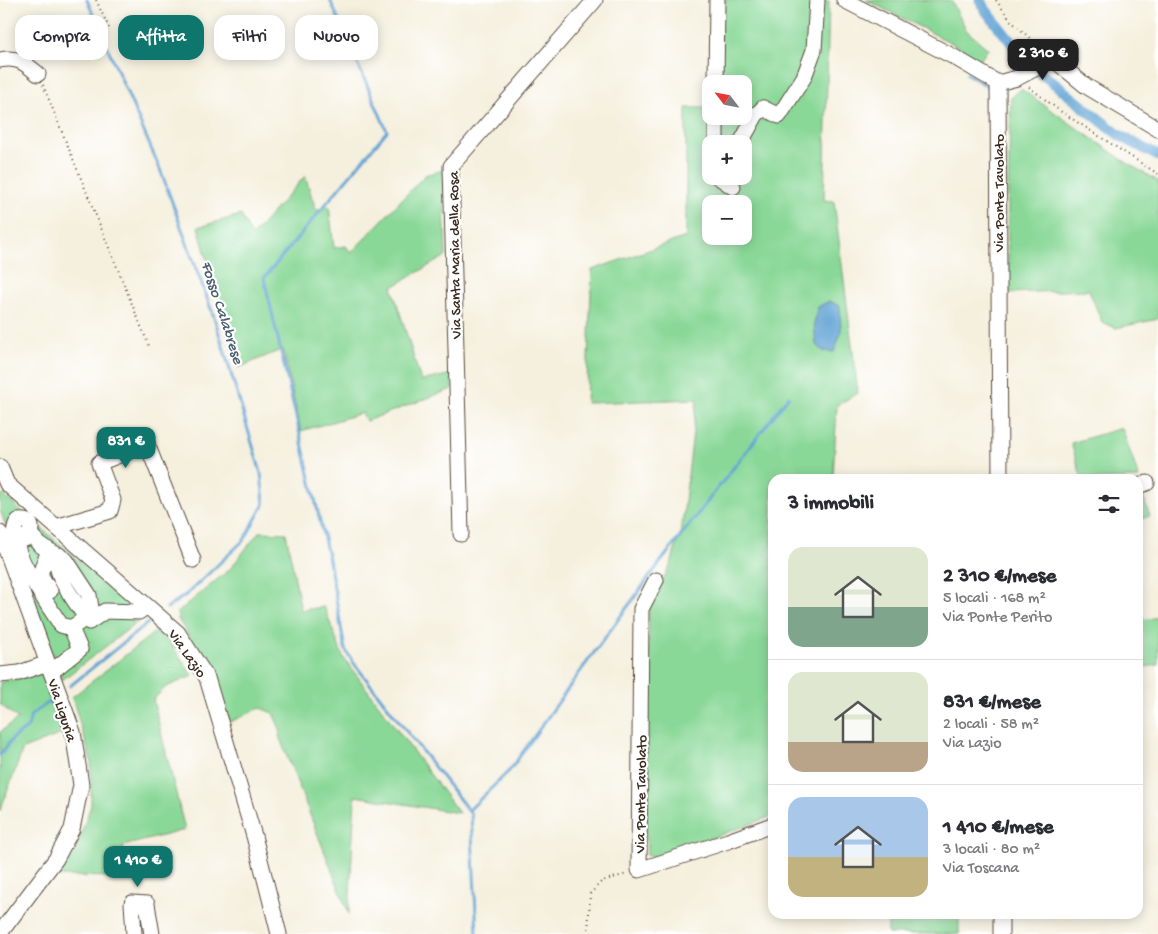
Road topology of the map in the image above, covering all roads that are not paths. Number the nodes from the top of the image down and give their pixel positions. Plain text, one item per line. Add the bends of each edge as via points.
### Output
1 (595, 0) edge
2 (716, 0) edge
3 (817, 0) edge
4 (844, 0) edge
5 (0, 60) edge
6 (38, 74) road end
7 (716, 75) edge
8 (998, 83) junction
9 (1158, 129) edge
10 (745, 135) edge
11 (731, 185) edge
12 (734, 187) dead end
13 (1, 471) edge
14 (1000, 474) edge
15 (56, 527) junction
16 (460, 534) dead end
17 (32, 543) edge
18 (193, 560) dead end
19 (38, 567) junction
20 (58, 572) junction
21 (656, 580) dead end
22 (80, 596) junction
23 (147, 606) junction
24 (60, 614) junction
25 (86, 618) junction
26 (50, 668) junction
27 (0, 676) edge
28 (768, 826) edge
29 (1001, 919) edge
30 (0, 933) edge
31 (134, 934) edge
32 (152, 934) edge
33 (279, 934) edge
34 (1001, 934) edge

1 - 16 street, Via Santa Maria della Rosa via 451,166
2 - 7 street
3 - 10 street via 814,50 804,77 779,116 763,108
4 - 8 street
5 - 6 street via 16,59
8 - 9 street via 1021,76 1050,60 1086,86
8 - 14 street, Via Ponte Tavolato
11 - 12 street
13 - 15 street, Via Lazio via 7,484
15 - 18 street via 110,511 113,500 99,463 147,444
15 - 23 street, Via Lazio
17 - 19 street via 40,559
17 - 20 street via 57,560
17 - 22 street via 66,560
17 - 24 street via 26,568
17 - 26 street, Via Liguria
19 - 20 street via 52,574
19 - 24 street
20 - 22 street
21 - 28 street, Via Ponte Tavolato via 641,609 639,870
22 - 24 street
22 - 25 street via 92,607 92,614
23 - 25 street via 139,612 105,611 89,622
23 - 33 street, Via Lazio via 178,633 207,678
24 - 25 street
24 - 26 street via 80,649
26 - 27 street
26 - 30 street, Via Liguria via 73,732 80,785 72,829 56,859
29 - 34 street
31 - 32 street via 132,903 147,904

